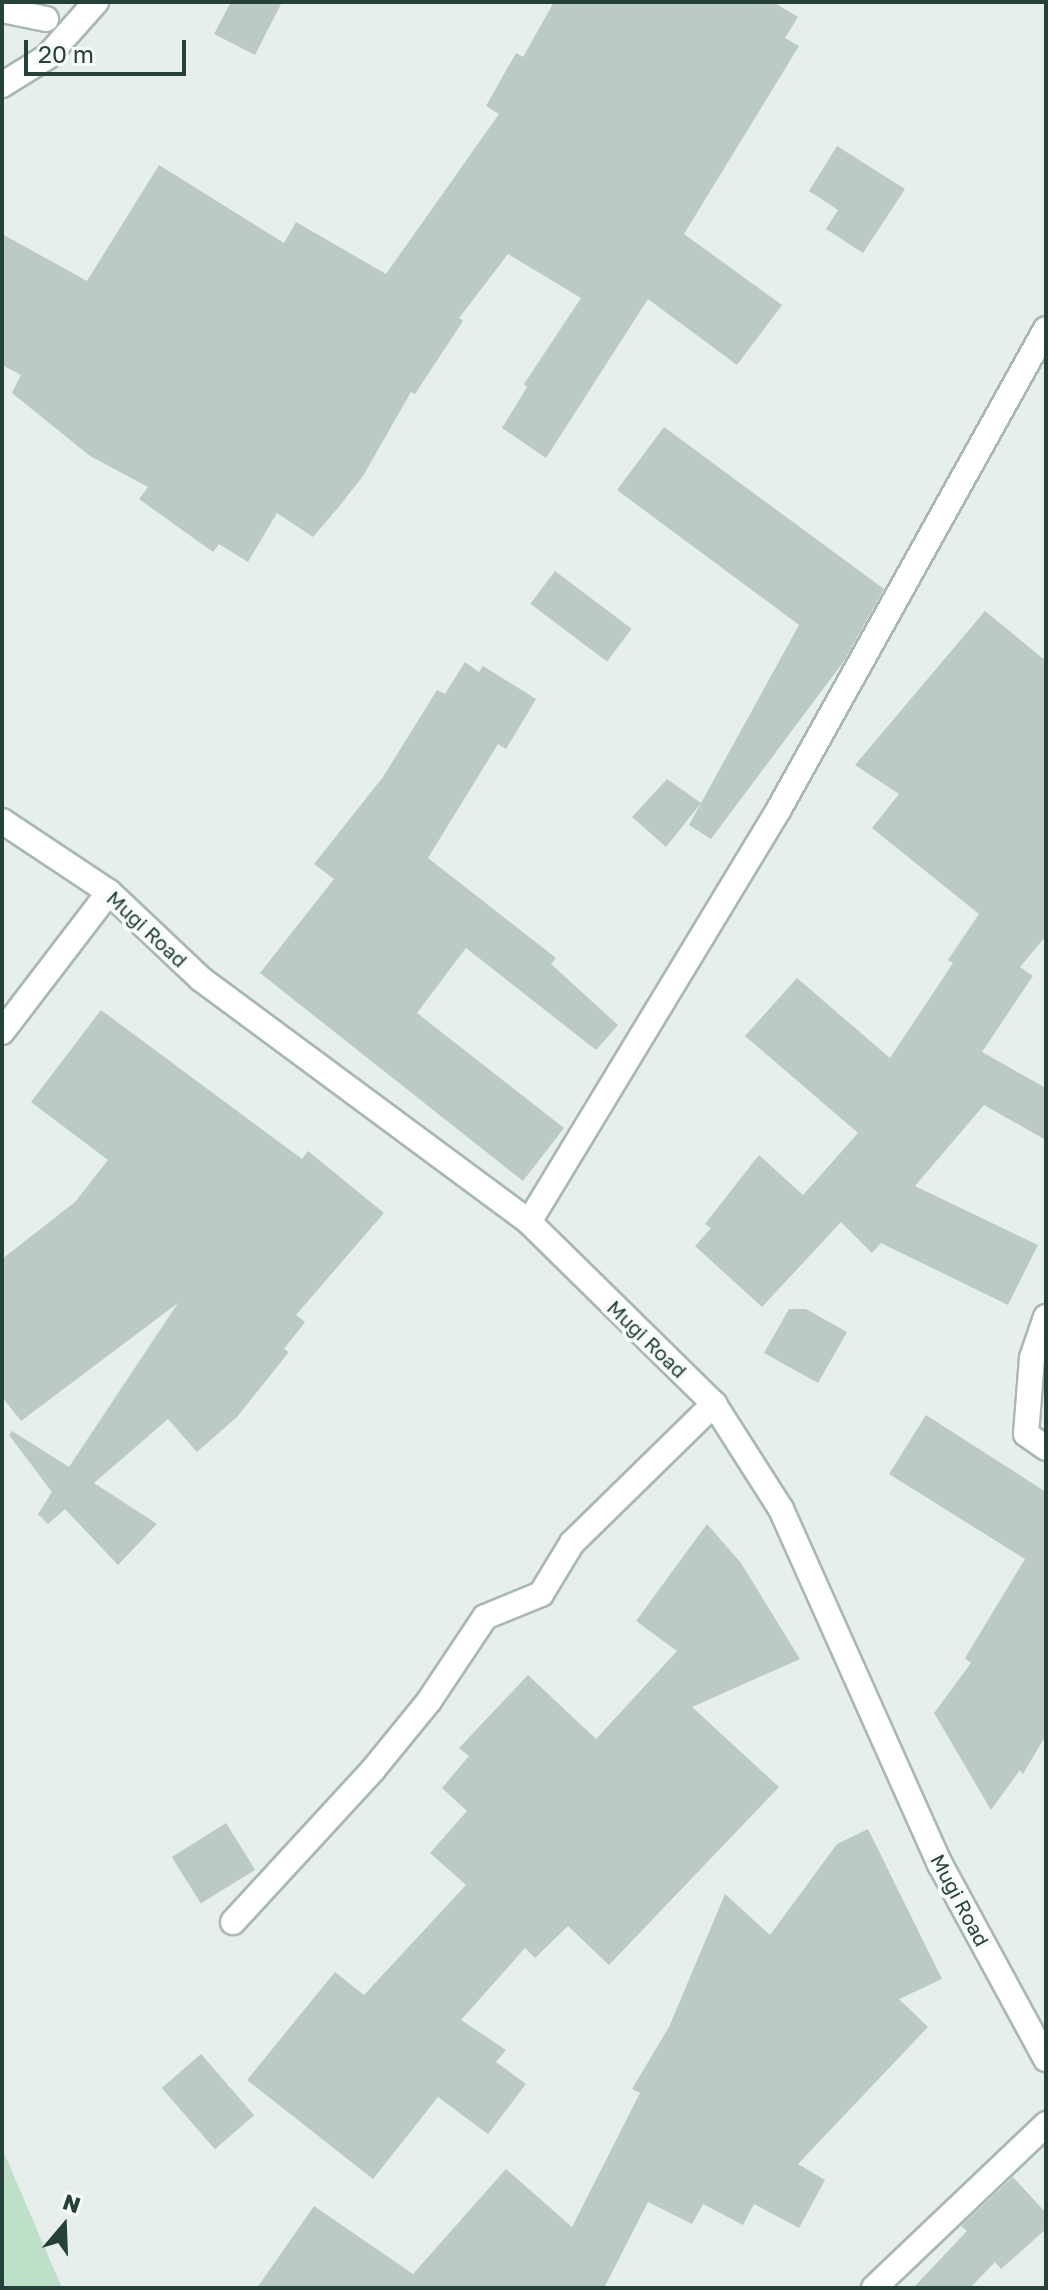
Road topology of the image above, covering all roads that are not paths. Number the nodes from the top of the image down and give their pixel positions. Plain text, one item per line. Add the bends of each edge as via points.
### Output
1 (96, 2) edge
2 (2, 10) edge
3 (46, 19) dead end
4 (2, 85) edge
5 (1046, 329) edge
6 (2, 821) edge
7 (109, 892) junction
8 (2, 1032) edge
9 (529, 1222) junction
10 (1046, 1317) edge
11 (714, 1404) junction
12 (1046, 1448) edge
13 (233, 1922) dead end
14 (1046, 2059) edge
15 (1046, 2124) edge
16 (874, 2288) edge

1 - 4 street via 47,57
2 - 3 street
5 - 9 street via 779,809
6 - 7 street, Mugi Road
7 - 8 street
7 - 9 street, Mugi Road via 201,979
9 - 11 street, Mugi Road
10 - 12 street via 1032,1358 1026,1434
11 - 13 street via 572,1543 541,1594 485,1617 372,1771
11 - 14 street, Mugi Road via 781,1509 940,1864
15 - 16 street

